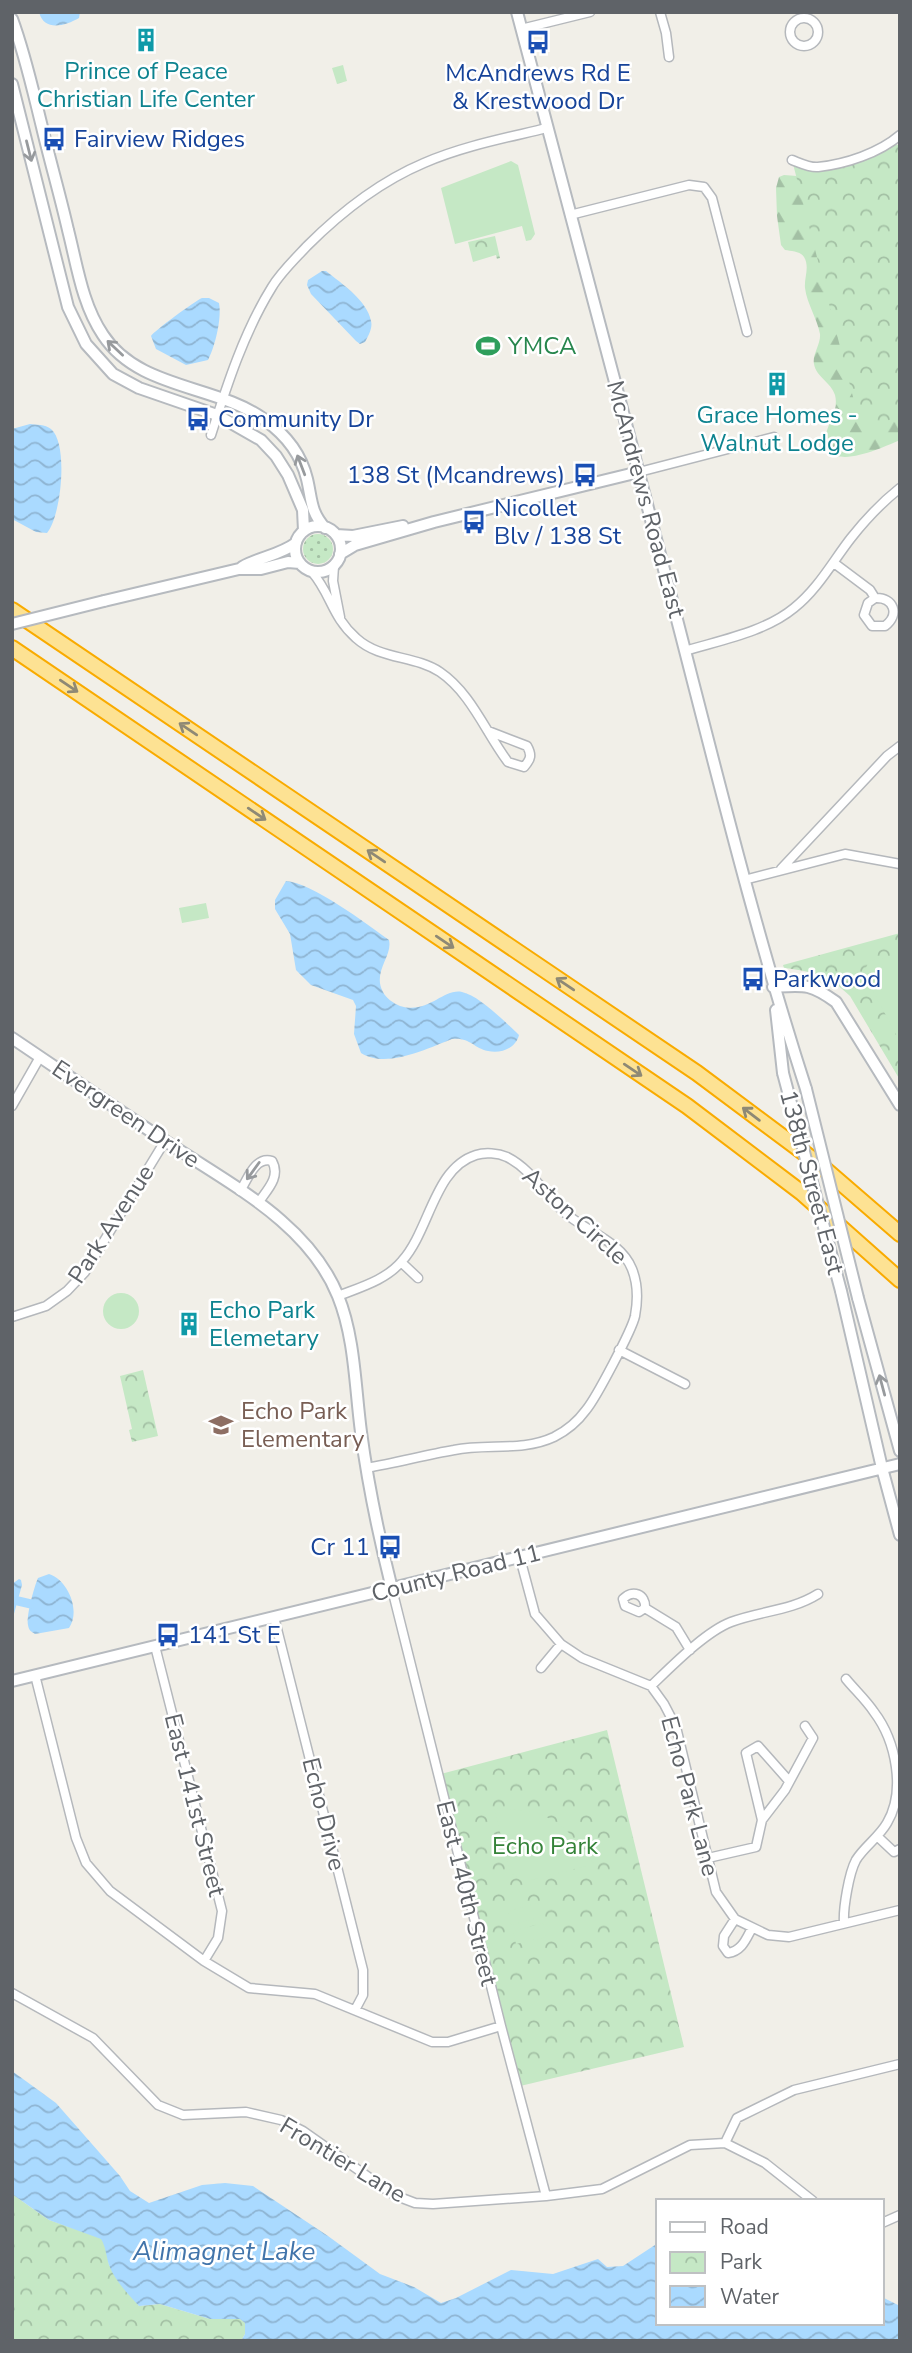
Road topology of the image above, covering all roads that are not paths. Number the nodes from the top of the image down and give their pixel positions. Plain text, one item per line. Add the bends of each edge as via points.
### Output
1 (517, 12) edge
2 (590, 12) edge
3 (660, 12) edge
4 (12, 19) edge
5 (522, 29) junction
6 (669, 57) dead end
7 (12, 84) edge
8 (547, 128) junction
9 (900, 135) edge
10 (792, 160) dead end
11 (570, 215) junction
12 (747, 332) dead end
13 (223, 399) junction
14 (217, 415) junction
15 (211, 435) dead end
16 (774, 437) dead end
17 (639, 472) junction
18 (900, 488) edge
19 (433, 522) junction
20 (325, 528) junction
21 (304, 531) junction
22 (336, 535) junction
23 (296, 543) junction
24 (340, 554) junction
25 (834, 563) junction
26 (300, 564) junction
27 (334, 566) junction
28 (239, 569) junction
29 (313, 572) junction
30 (875, 598) dead end
31 (12, 610) edge
32 (342, 623) junction
33 (12, 624) edge
34 (12, 648) edge
35 (685, 651) junction
36 (488, 731) junction
37 (900, 746) edge
38 (900, 864) edge
39 (781, 869) junction
40 (744, 880) junction
41 (773, 987) junction
42 (12, 1038) edge
43 (40, 1057) junction
44 (783, 1073) joint
45 (806, 1089) joint
46 (900, 1105) edge
47 (12, 1106) edge
48 (165, 1141) junction
49 (240, 1191) junction
50 (258, 1203) junction
51 (900, 1234) edge
52 (401, 1262) junction
53 (418, 1278) dead end
54 (900, 1280) edge
55 (338, 1296) junction
56 (12, 1317) edge
57 (619, 1350) junction
58 (685, 1384) dead end
59 (900, 1451) edge
60 (900, 1464) edge
61 (366, 1468) junction
62 (882, 1468) junction
63 (900, 1535) edge
64 (520, 1558) junction
65 (392, 1589) junction
66 (818, 1594) dead end
67 (645, 1608) dead end
68 (274, 1617) junction
69 (561, 1644) junction
70 (155, 1646) junction
71 (690, 1650) junction
72 (541, 1668) dead end
73 (35, 1675) junction
74 (846, 1679) dead end
75 (12, 1681) edge
76 (651, 1686) junction
77 (805, 1726) dead end
78 (789, 1781) junction
79 (896, 1814) edge
80 (762, 1820) junction
81 (877, 1836) junction
82 (900, 1849) edge
83 (708, 1858) junction
84 (900, 1910) edge
85 (735, 1919) junction
86 (844, 1923) junction
87 (752, 1928) junction
88 (204, 1961) junction
89 (12, 1993) edge
90 (355, 2010) junction
91 (500, 2026) junction
92 (900, 2064) edge
93 (725, 2143) junction
94 (546, 2196) junction
95 (810, 2199) edge
96 (900, 2215) edge
97 (884, 2223) edge

1 - 5 street, McAndrews Road East
2 - 5 street
3 - 6 street
13 -> 4 street via 134,365 110,345 94,321
5 - 8 street, McAndrews Road East
7 -> 14 street via 68,307 86,344 113,374
8 - 11 street, McAndrews Road East
8 - 13 street via 424,163 378,187 336,217 273,284
9 - 10 street via 865,156 816,167
11 - 12 street via 690,185 704,187 712,198
11 - 17 street, McAndrews Road East
13 - 14 street
20 -> 13 street via 312,508 299,456 284,436 264,419
14 - 15 street
14 - 21 street via 261,440 276,456 299,496
16 - 17 street
17 - 19 street
17 - 35 street, McAndrews Road East
18 - 25 street via 881,503
19 - 22 street
19 - 24 street via 355,545
20 - 21 street
20 - 22 street
21 - 23 street
22 - 24 street
23 - 26 street
23 - 28 street
24 - 27 street
25 - 30 street
25 - 35 street via 809,594 777,620
26 - 28 street
26 - 29 street
27 - 29 street
27 - 32 street
28 - 33 street, bridge
29 - 32 street
51 -> 31 highway via 819,1164 697,1073
32 - 36 street via 379,653 419,661 441,673 461,692
34 -> 54 highway via 687,1106 802,1193
35 - 40 street, McAndrews Road East
36 - 36 street via 508,762 524,766 530,761 527,746
37 - 39 street
38 - 39 street via 845,854
39 - 40 street
40 - 41 street, McAndrews Road East
41 - 44 street, McAndrews Road East
41 - 45 street, McAndrews Road East
41 - 46 street via 806,985 836,1002
42 - 43 street, Evergreen Drive
43 - 47 street
43 - 48 street, Evergreen Drive
44 - 62 street, 138th Street East, bridge
59 -> 45 street, 138th Street East, bridge
48 - 49 street, Evergreen Drive
48 - 56 street, Park Avenue via 85,1272 46,1306
49 - 50 street, Evergreen Drive
50 -> 49 street via 275,1177 272,1161 258,1163
50 - 55 street, Evergreen Drive via 304,1241
52 - 53 street
52 - 55 street, Aston Circle via 378,1280
52 - 57 street, Aston Circle via 417,1242 453,1168 478,1154 506,1157 522,1167 565,1213 616,1248 631,1265 638,1283 635,1318
55 - 61 street, Evergreen Drive via 348,1331
57 - 58 street
57 - 61 street, Aston Circle via 587,1409 552,1437 522,1446 456,1449
60 - 62 street, County Road 11
61 - 65 street, Evergreen Drive
62 - 63 street, 138th Street East
62 - 64 street, County Road 11
64 - 65 street, County Road 11
64 - 69 street, Echo Park Lane via 535,1614
65 - 68 street, County Road 11
65 - 91 street, East 140th Street
66 - 71 street via 803,1603 729,1623
67 - 71 street via 676,1628
68 - 70 street, County Road 11
68 - 90 street, Echo Drive via 363,1970 363,1995
69 - 72 street
69 - 76 street, Echo Park Lane via 582,1658
70 - 73 street, County Road 11
70 - 88 street, East 141st Street via 222,1911 218,1938
71 - 76 street
73 - 75 street, County Road 11
73 - 88 street via 86,1863 110,1891
74 - 79 street via 885,1731 896,1768
76 - 83 street, Echo Park Lane via 676,1727
77 - 78 street via 813,1738
78 - 80 street
78 - 80 street via 758,1746 746,1753
79 - 81 street
80 - 83 street via 756,1847
81 - 82 street via 894,1852
81 - 86 street via 856,1861 843,1908
83 - 85 street, Echo Park Lane via 716,1892
84 - 86 street, Echo Park Lane
85 - 87 street, Echo Park Lane
85 - 87 street via 724,1936 728,1953 742,1945
86 - 87 street, Echo Park Lane via 789,1937
88 - 90 street via 249,1988 315,1994
89 - 94 street, Frontier Lane via 93,2038 158,2105 183,2115 246,2112 281,2120 415,2203
90 - 91 street via 432,2042 448,2042
91 - 94 street, East 140th Street
92 - 93 street via 794,2090 737,2118
93 - 94 street, Frontier Lane via 690,2145 601,2189
93 - 95 street, Frontier Lane via 765,2163
96 - 97 street

